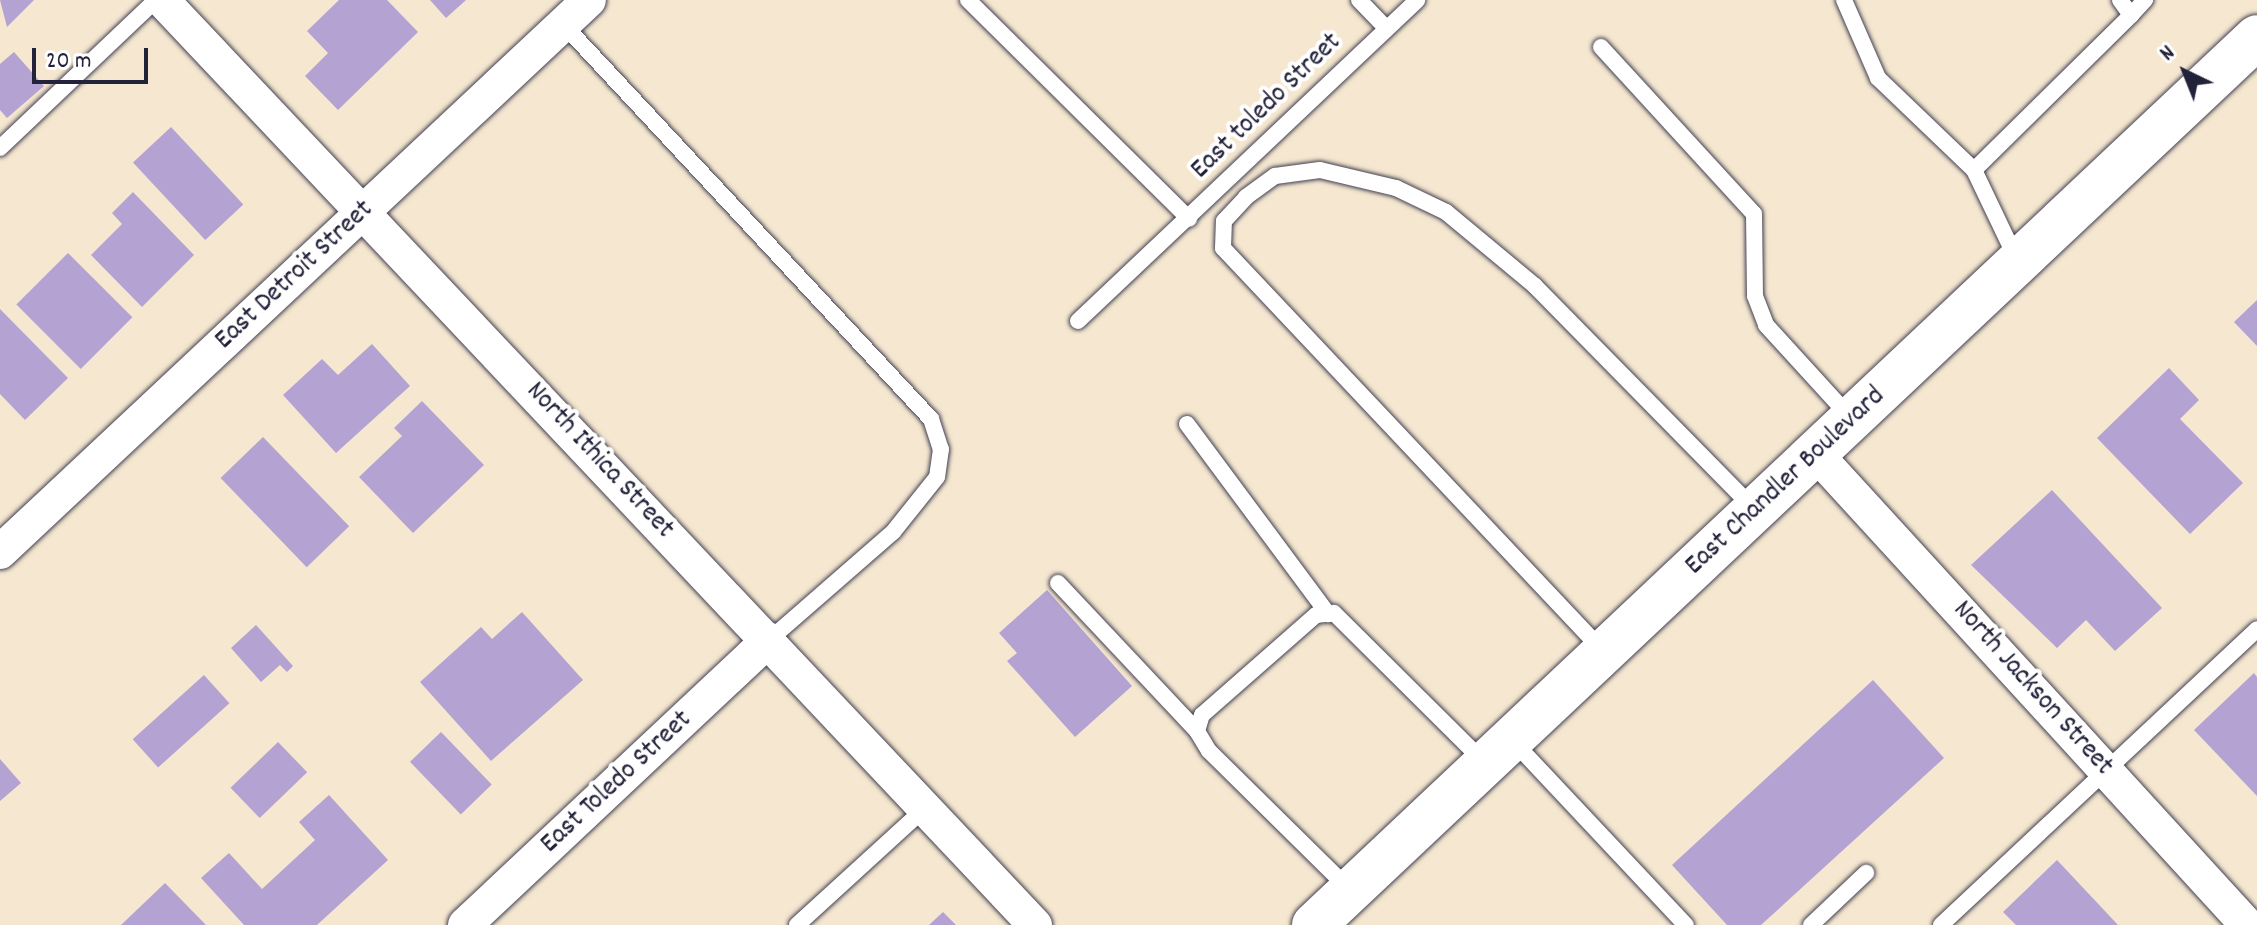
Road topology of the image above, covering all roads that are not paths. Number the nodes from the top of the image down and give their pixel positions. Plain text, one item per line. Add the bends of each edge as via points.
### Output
1 (159, 0) edge
2 (589, 0) edge
3 (968, 0) edge
4 (1359, 0) edge
5 (1417, 0) edge
6 (1844, 0) edge
7 (2120, 0) edge
8 (2145, 0) edge
9 (2131, 15) junction
10 (563, 24) junction
11 (1386, 28) junction
12 (2257, 37) edge
13 (1601, 47) dead end
14 (0, 148) edge
15 (1974, 170) junction
16 (363, 212) junction
17 (1189, 219) junction
18 (2019, 263) junction
19 (1078, 321) dead end
20 (1852, 419) junction
21 (1187, 424) dead end
22 (1816, 454) junction
23 (1755, 510) junction
24 (0, 552) edge
25 (1058, 583) dead end
26 (1328, 614) junction
27 (2257, 629) edge
28 (769, 640) junction
29 (1604, 652) junction
30 (1197, 731) junction
31 (1498, 752) junction
32 (2106, 771) junction
33 (925, 808) junction
34 (1866, 873) dead end
35 (1351, 890) junction
36 (465, 925) edge
37 (797, 925) edge
38 (1035, 925) edge
39 (1314, 925) edge
40 (1686, 925) edge
41 (1811, 925) edge
42 (1941, 925) edge
43 (2247, 925) edge

1 - 14 lane
1 - 16 street, North Ithica Street
2 - 10 street, East Detroit Street
3 - 17 lane
4 - 11 lane
5 - 11 lane, East toledo Street
6 - 15 lane via 1878,78
7 - 9 lane
8 - 9 lane
9 - 15 lane
10 - 16 street, East Detroit Street
10 - 28 lane via 862,339 936,434 937,477 893,532
11 - 17 lane, East toledo Street
12 - 18 main road, East Chandler Boulevard
13 - 20 lane via 1754,214 1755,296 1766,325
15 - 18 lane
16 - 24 street, East Detroit Street
16 - 28 street, North Ithica Street
17 - 19 lane, East toledo Street
18 - 20 main road, East Chandler Boulevard
20 - 22 main road, East Chandler Boulevard
21 - 26 lane
22 - 23 main road, East Chandler Boulevard
22 - 32 street, North Jackson Street
23 - 29 main road, East Chandler Boulevard
23 - 29 lane via 1535,286 1446,212 1396,188 1320,170 1275,176 1246,197 1224,221 1223,248
25 - 30 lane
26 - 30 lane via 1316,615 1213,705
26 - 31 lane via 1347,624
27 - 32 lane
28 - 33 street, North Ithica Street
28 - 36 street, East Toledo Street
29 - 31 main road, East Chandler Boulevard
30 - 35 lane
31 - 35 main road, East Chandler Boulevard
31 - 40 lane
32 - 42 lane
32 - 43 street, North Jackson Street
33 - 37 lane
33 - 38 street, North Ithica Street
34 - 41 lane
35 - 39 main road, East Chandler Boulevard

